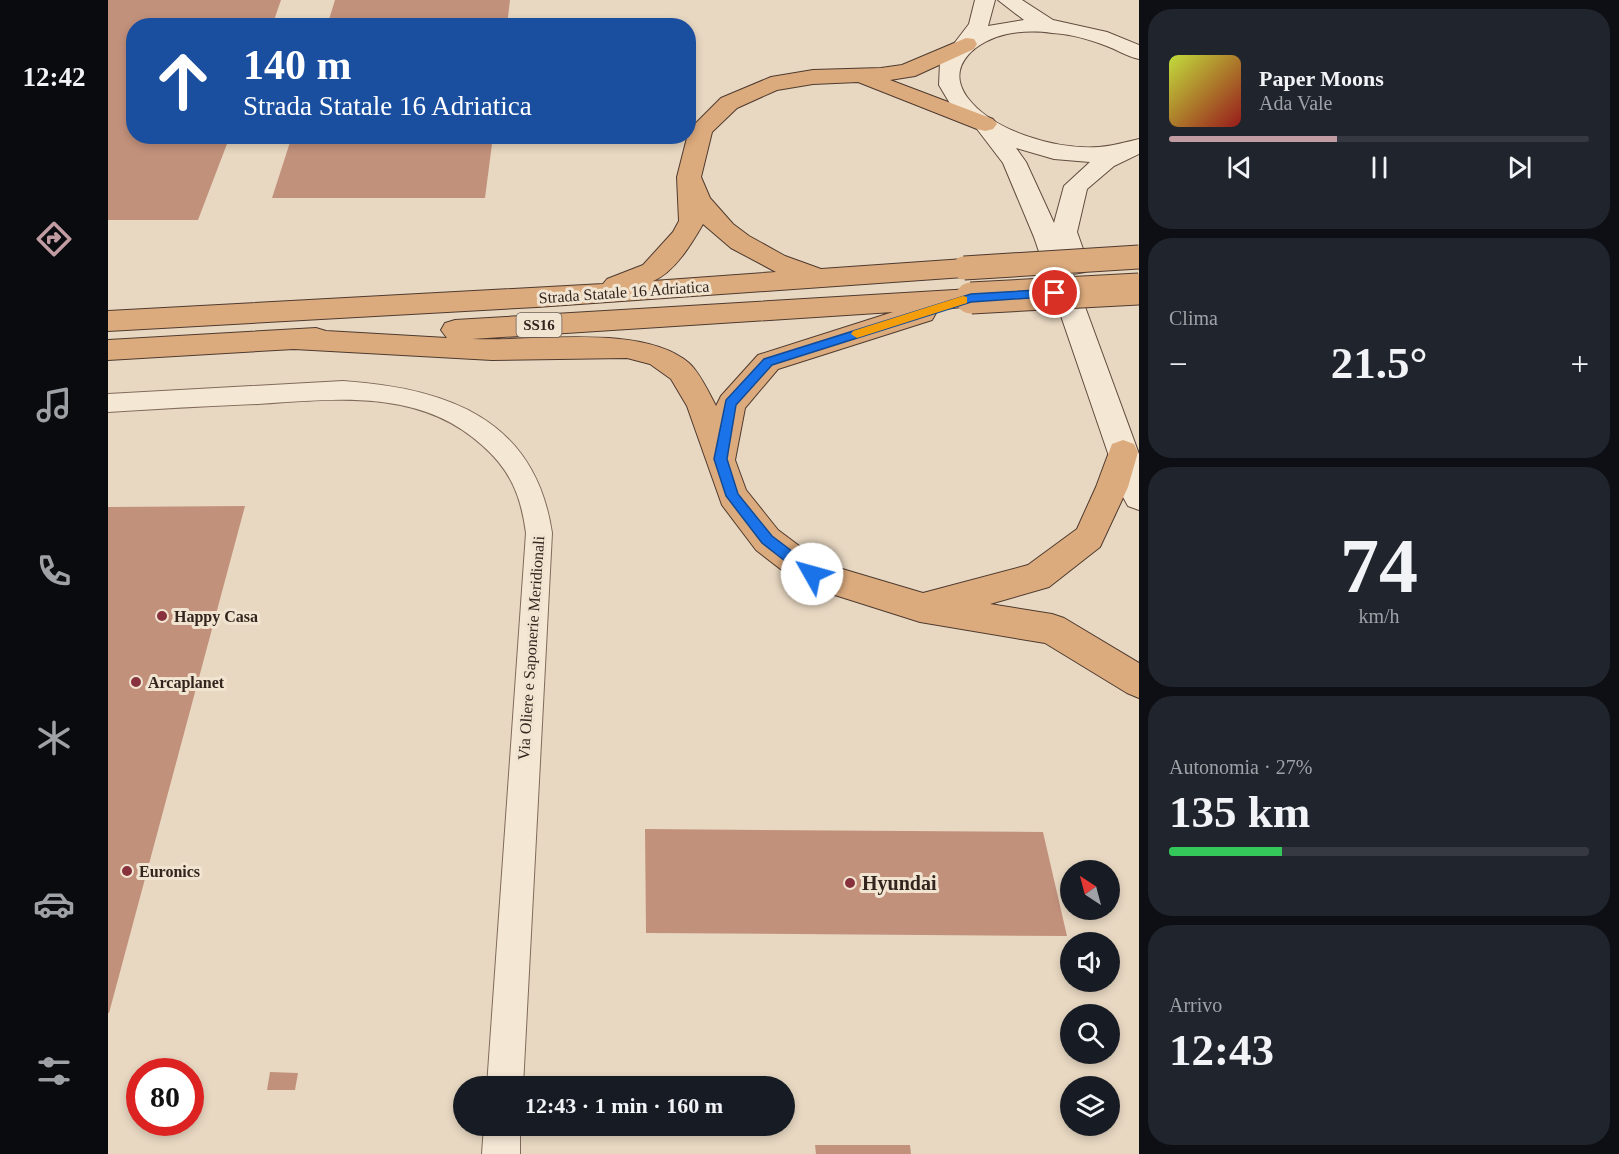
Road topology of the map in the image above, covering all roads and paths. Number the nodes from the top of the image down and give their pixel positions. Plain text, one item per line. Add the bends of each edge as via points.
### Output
1 (985, 0) edge
2 (1008, 0) edge
3 (1048, 26) junction
4 (966, 44) junction
5 (1139, 53) edge
6 (856, 77) junction
7 (984, 124) junction
8 (1136, 148) edge
9 (689, 177) junction
10 (1055, 234) junction
11 (1139, 257) edge
12 (827, 278) junction
13 (1139, 289) edge
14 (537, 298) junction
15 (971, 298) junction
16 (108, 321) edge
17 (296, 340) junction
18 (108, 350) edge
19 (108, 403) edge
20 (1131, 443) edge
21 (720, 459) junction
22 (1139, 497) edge
23 (921, 607) junction
24 (1139, 682) edge
25 (506, 1076) edge
26 (502, 1136) edge
27 (501, 1154) edge

1 - 4 main road via 979,24
2 - 3 main road
3 - 4 main road via 1007,28
3 - 5 main road via 1099,35
4 - 6 highway via 907,71
4 - 7 main road via 952,61 950,80 961,104
6 - 7 highway
6 - 9 highway via 813,77 771,84 729,103 701,130
7 - 8 main road via 1019,141 1062,152 1099,154
7 - 10 main road via 1014,162
8 - 10 main road via 1106,161 1076,186
9 - 12 highway via 695,196 712,219 747,246 787,269
9 - 14 highway via 692,221 652,271 624,283
10 - 20 main road
11 - 12 highway, Strada Statale 16 Adriatica / SS16, bridge
12 - 14 highway, Strada Statale 16 Adriatica / SS16
13 - 15 highway, Strada Statale 16 Adriatica / SS16, bridge
14 - 16 highway, Strada Statale 16 Adriatica / SS16
15 - 17 highway, Strada Statale 16 Adriatica / SS16
15 - 21 highway via 768,362 731,404
17 - 18 highway, Strada Statale 16 Adriatica / SS16
17 - 21 highway via 492,350 627,348 659,356 681,372 701,405
19 - 25 street, Via Oliere e Saponerie Meridionali via 343,390 385,393 452,411 477,426 519,470 535,504 539,533
20 - 22 main road
20 - 23 highway via 1089,538 1037,577
21 - 23 highway via 733,496 767,540 812,574
23 - 24 highway via 1052,629
26 - 27 street

